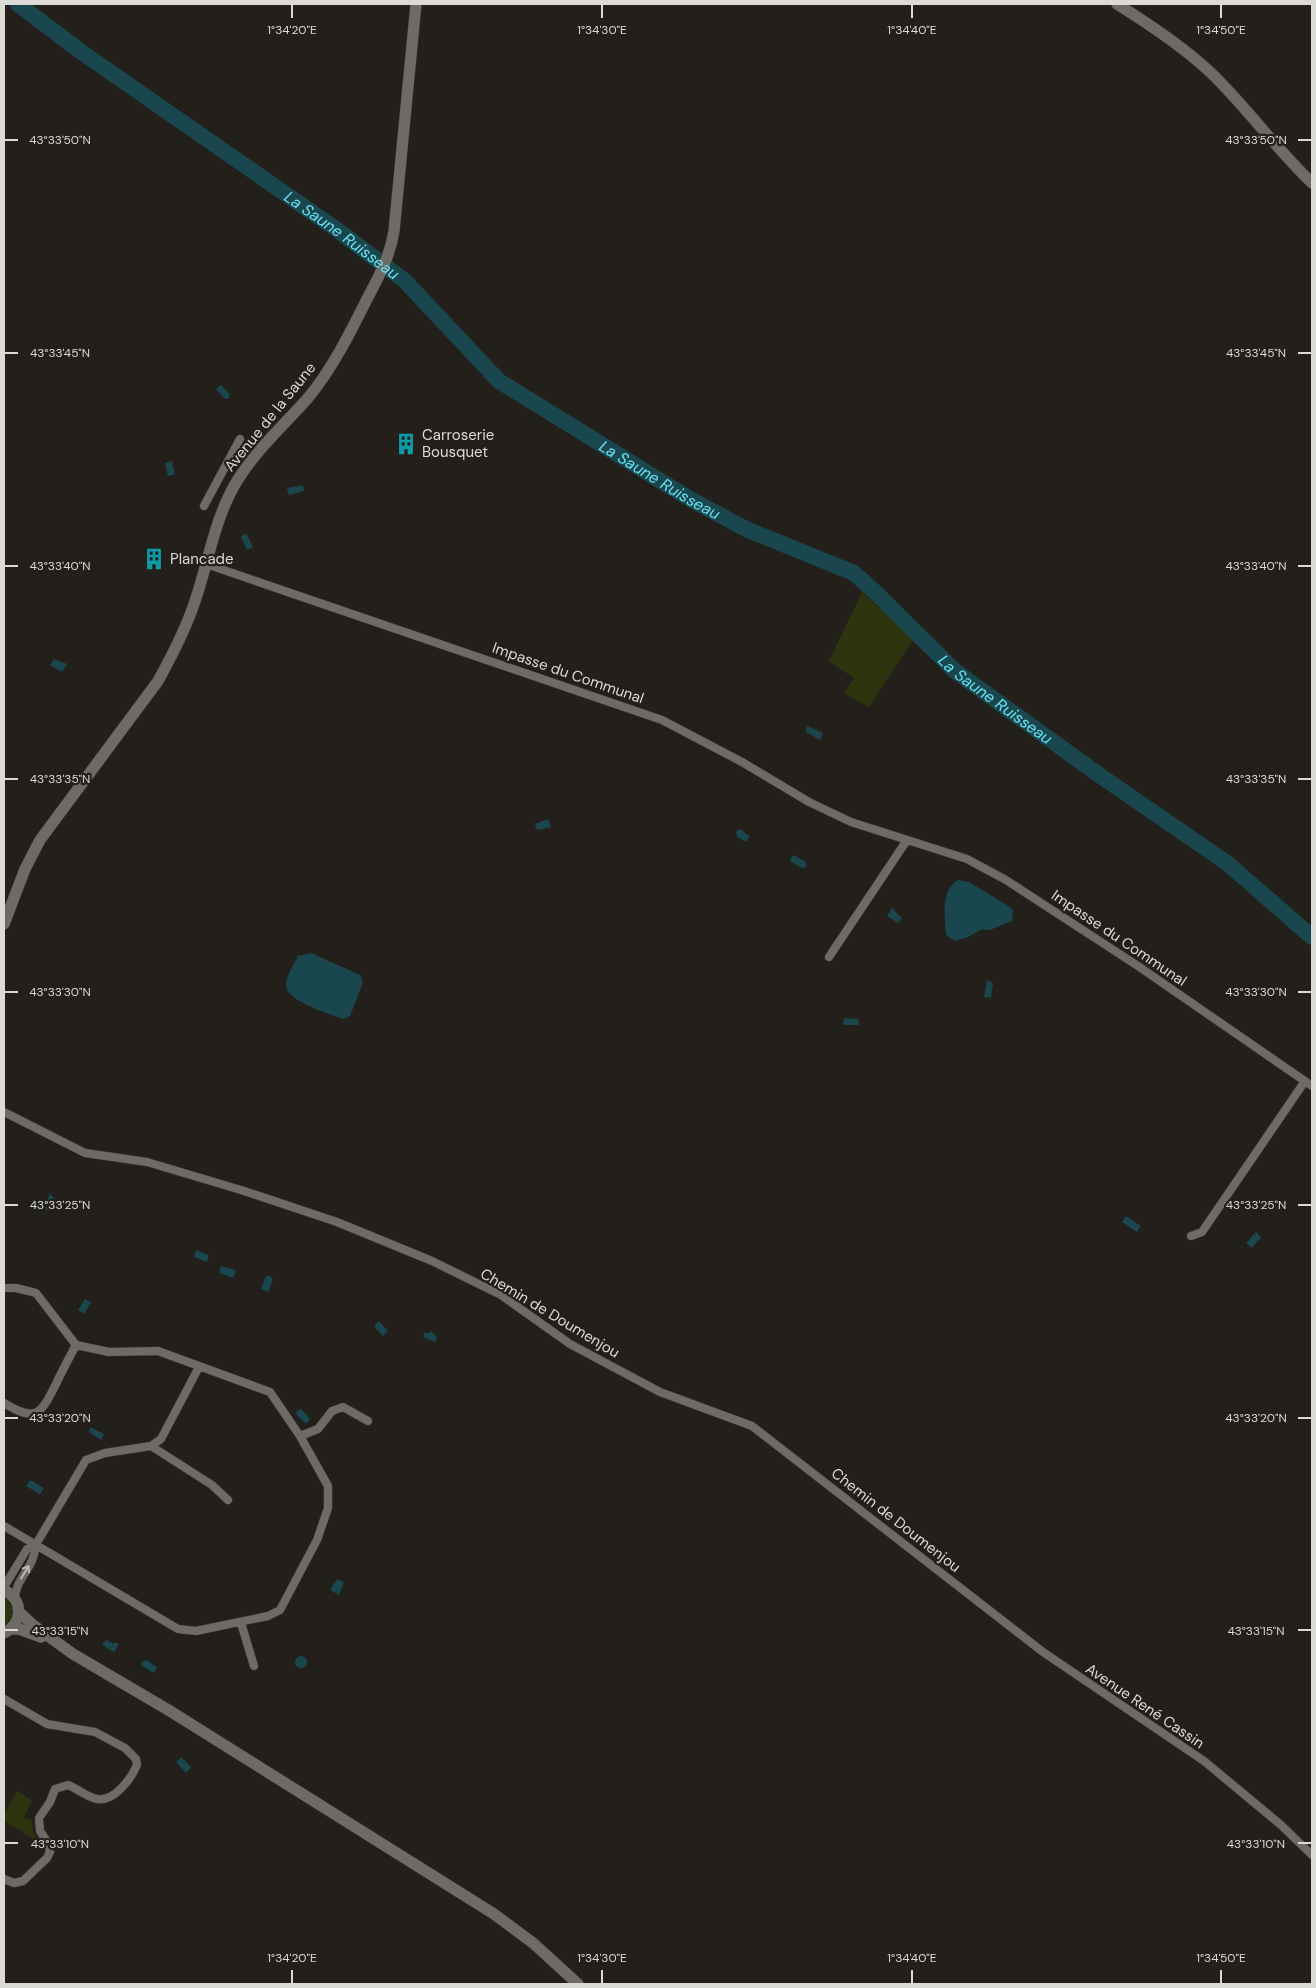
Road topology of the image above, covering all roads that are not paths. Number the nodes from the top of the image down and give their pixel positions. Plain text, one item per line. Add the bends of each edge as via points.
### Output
1 (416, 4) edge
2 (1117, 4) edge
3 (1312, 183) edge
4 (240, 439) dead end
5 (220, 474) junction
6 (236, 482) junction
7 (204, 506) dead end
8 (206, 564) junction
9 (907, 840) junction
10 (4, 924) edge
11 (829, 957) dead end
12 (1305, 1080) junction
13 (1312, 1086) edge
14 (4, 1112) edge
15 (1191, 1236) dead end
16 (4, 1288) edge
17 (76, 1345) junction
18 (199, 1367) junction
19 (4, 1403) edge
20 (368, 1421) dead end
21 (300, 1436) junction
22 (150, 1446) junction
23 (228, 1500) dead end
24 (4, 1526) edge
25 (35, 1546) junction
26 (958, 1586) joint
27 (4, 1588) edge
28 (15, 1598) junction
29 (19, 1612) junction
30 (241, 1623) junction
31 (7, 1631) edge
32 (59, 1644) junction
33 (254, 1666) dead end
34 (4, 1699) edge
35 (1312, 1855) edge
36 (4, 1879) edge
37 (578, 1984) edge

1 - 6 street, Avenue de la Saune via 390,251 341,350 319,383
2 - 3 street via 1171,40 1209,72
4 - 5 street
5 - 6 street
5 - 7 street
6 - 8 street, Avenue de la Saune
8 - 9 street, Impasse du Communal via 662,720 809,802 874,831
8 - 10 street, Avenue de la Saune via 186,624 158,681 40,840 24,869
9 - 11 street
9 - 12 street, Impasse du Communal via 954,853 1006,880
12 - 13 street, Impasse du Communal
12 - 15 street via 1202,1232
14 - 26 street, Chemin de Doumenjou via 85,1153 147,1162 337,1222 432,1261 501,1295 570,1344 660,1392 752,1426
16 - 17 street via 36,1293
17 - 18 street via 109,1352 158,1351
17 - 19 street via 50,1401 42,1410 32,1414 19,1412
18 - 21 street via 270,1392
18 - 22 street via 161,1439
20 - 21 street via 344,1407 332,1411 318,1429
21 - 30 street via 328,1486 328,1508 317,1540 280,1610
22 - 23 street via 212,1485
22 - 25 street via 105,1453 86,1460
24 - 25 street
25 - 27 street via 27,1549
28 -> 25 street via 15,1589 36,1555
25 - 30 street via 178,1629 196,1631
26 - 35 street, Avenue René Cassin via 1043,1652 1204,1761
27 - 28 street
28 - 29 street
29 - 31 street via 17,1621
29 - 32 street via 32,1626
30 - 33 street
31 - 32 street via 19,1629
32 - 37 street via 494,1914 533,1943
34 - 36 street via 47,1724 95,1732 125,1748 136,1759 137,1765 117,1792 106,1798 95,1799 68,1785 55,1789 39,1818 40,1830 50,1852 47,1858 23,1881 14,1883

